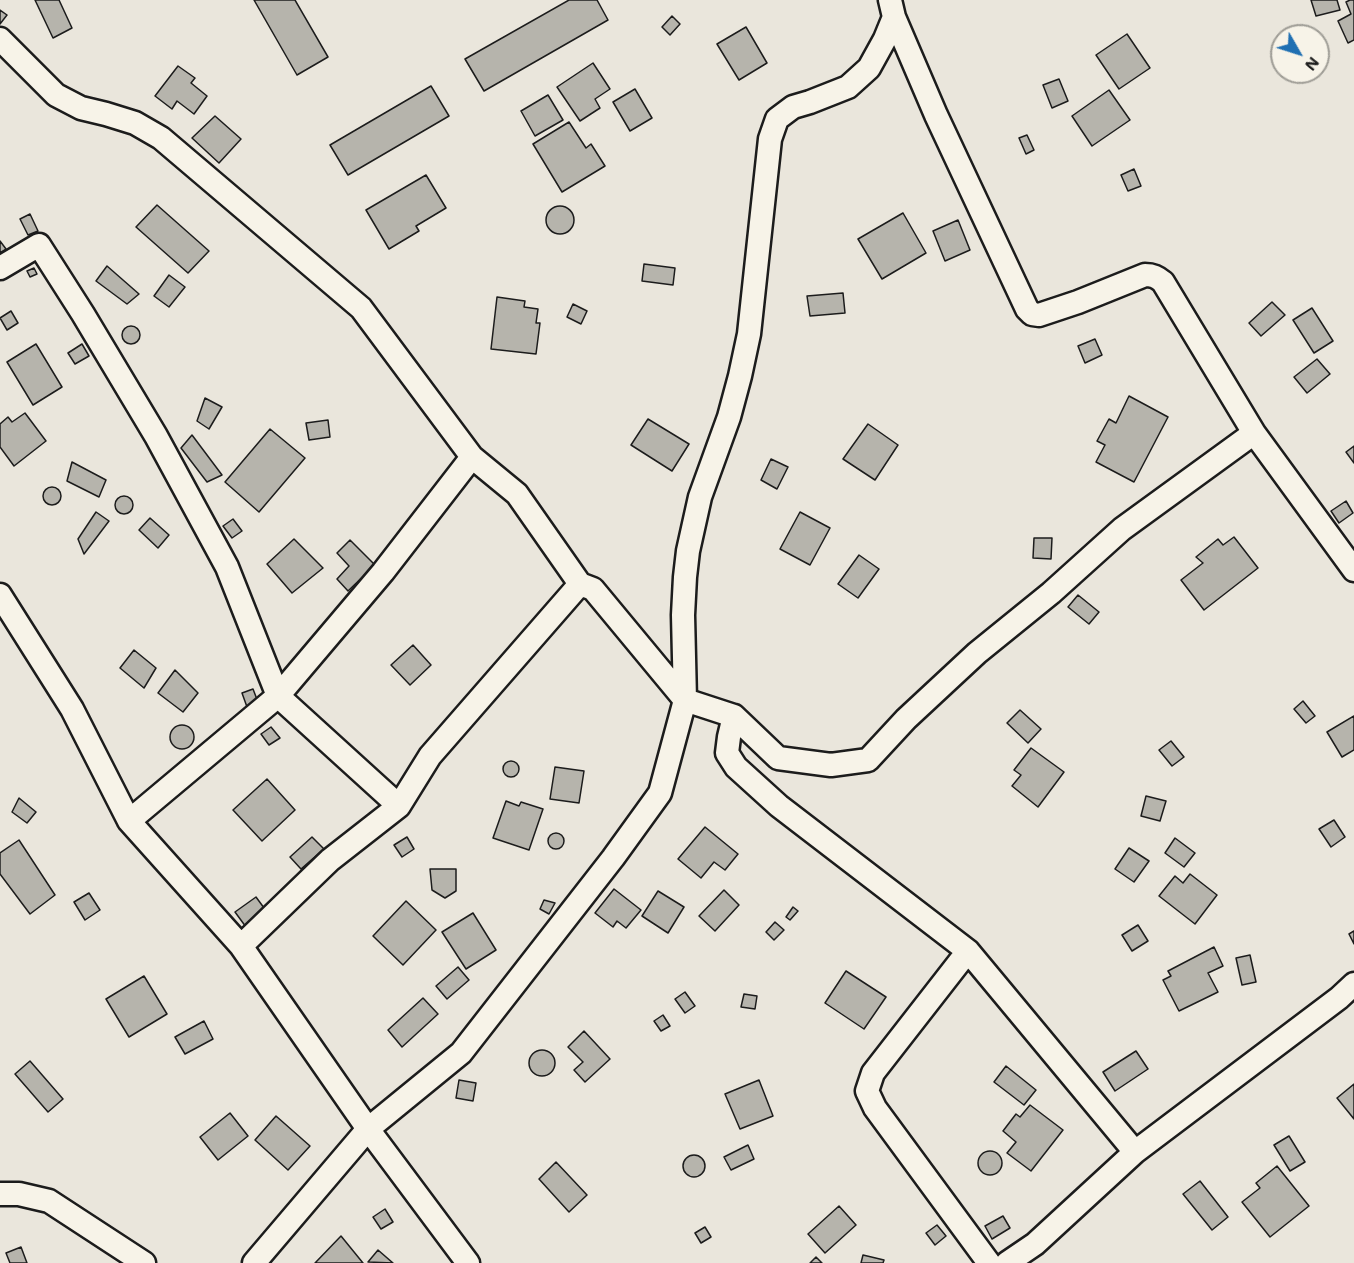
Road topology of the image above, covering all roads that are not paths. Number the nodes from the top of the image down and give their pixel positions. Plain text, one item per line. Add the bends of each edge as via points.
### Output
1 (892, 9) edge
2 (0, 39) edge
3 (0, 268) edge
4 (1254, 433) junction
5 (472, 457) junction
6 (1354, 570) edge
7 (580, 584) junction
8 (0, 595) edge
9 (278, 696) junction
10 (685, 700) junction
11 (734, 716) junction
12 (399, 806) junction
13 (129, 821) junction
14 (242, 946) junction
15 (968, 951) junction
16 (1354, 984) edge
17 (368, 1129) junction
18 (1135, 1152) junction
19 (0, 1194) edge
20 (144, 1263) edge
21 (254, 1263) edge
22 (468, 1263) edge
23 (989, 1263) edge
24 (1007, 1263) edge

1 - 4 street via 936,115 1027,309 1039,315 1145,275 1158,278
1 - 10 street via 885,39 869,68 848,87 793,107 777,119 770,139 749,334 729,417 700,497 688,551 683,615
2 - 5 street via 56,95 81,108 135,123 161,138 361,308
3 - 9 street via 39,245 156,436 227,567
4 - 6 street
4 - 11 street via 1122,529 977,652 868,760 831,765 778,758
5 - 7 street via 517,495
5 - 9 street via 383,572
7 - 10 street via 593,589
7 - 12 street via 430,756
8 - 13 street via 72,709
9 - 12 street
9 - 13 street
10 - 11 street
10 - 17 street via 660,793 613,858 461,1053
11 - 15 street via 727,753 736,767 779,806
12 - 14 street via 330,860
13 - 14 street
14 - 17 street
15 - 18 street
15 - 23 street via 873,1073 867,1091 875,1108
16 - 18 street
17 - 21 street
17 - 22 street
18 - 24 street via 1035,1244
19 - 20 street via 49,1201

